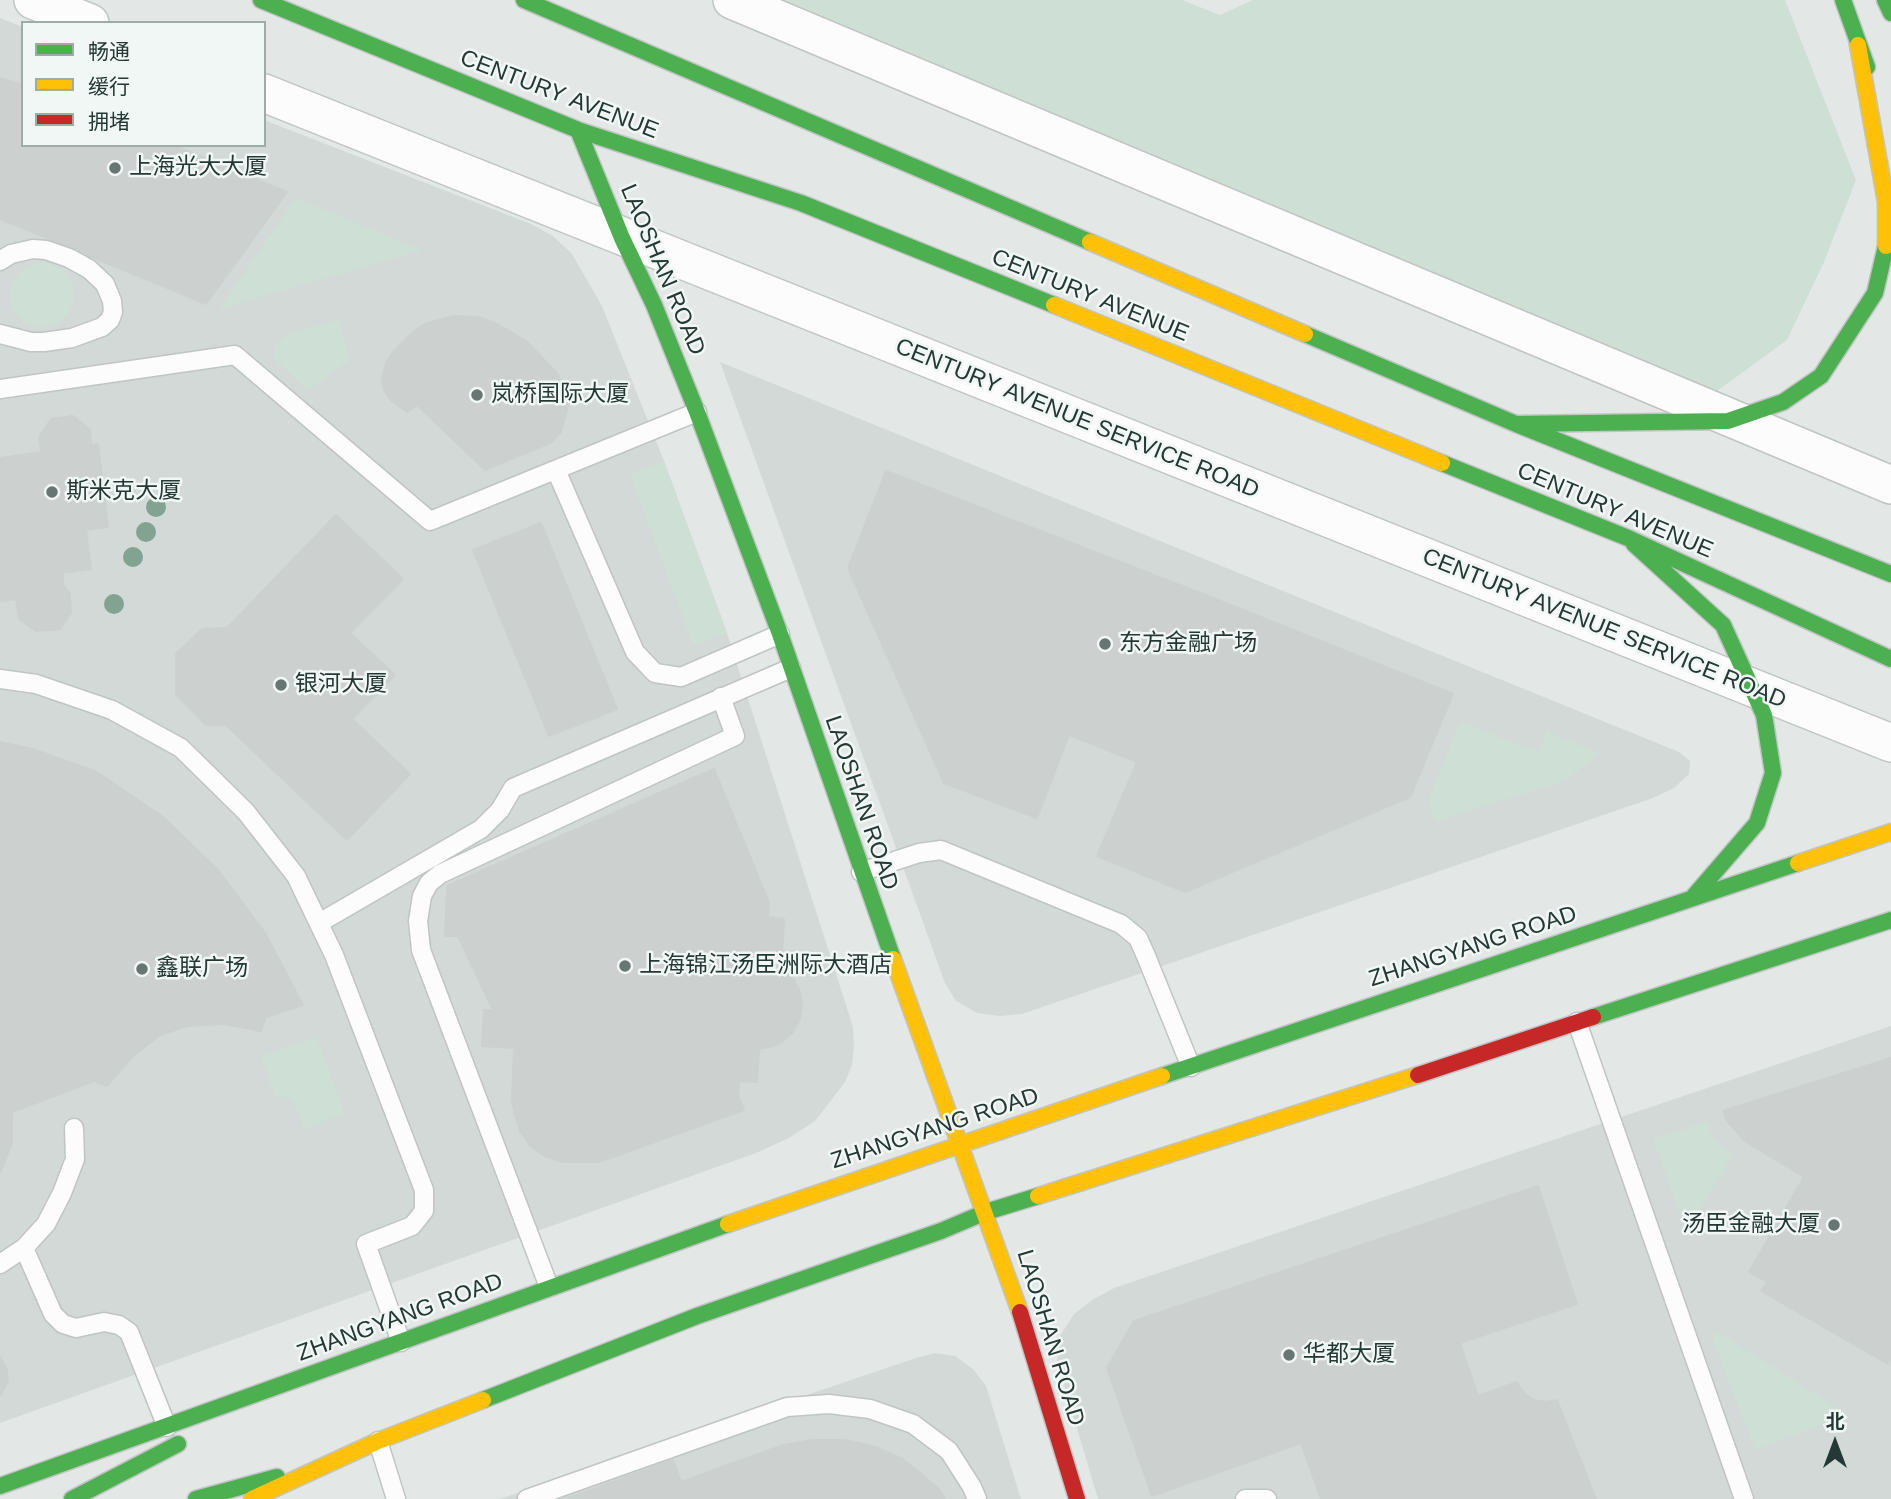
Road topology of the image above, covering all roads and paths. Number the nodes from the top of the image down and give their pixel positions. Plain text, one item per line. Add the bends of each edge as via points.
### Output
1 (33, 0) edge
2 (261, 0) edge
3 (524, 0) edge
4 (558, 0) edge
5 (732, 0) edge
6 (1843, 0) edge
7 (1885, 0) edge
8 (1891, 13) edge
9 (85, 21) edge
10 (1858, 45) junction
11 (266, 94) edge
12 (1886, 114) dead end
13 (578, 130) junction
14 (922, 171) junction
15 (622, 238) junction
16 (0, 261) edge
17 (0, 334) edge
18 (0, 389) edge
19 (697, 412) junction
20 (1732, 420) junction
21 (1516, 424) junction
22 (556, 470) junction
23 (1891, 485) edge
24 (1628, 538) junction
25 (1891, 574) edge
26 (780, 634) junction
27 (1891, 659) edge
28 (791, 668) junction
29 (0, 679) edge
30 (1751, 687) junction
31 (721, 697) junction
32 (1891, 743) edge
33 (1891, 832) edge
34 (861, 872) junction
35 (1693, 898) junction
36 (1891, 920) edge
37 (319, 923) junction
38 (1891, 934) edge
39 (1758, 962) junction
40 (1577, 1022) junction
41 (1191, 1067) junction
42 (74, 1128) dead end
43 (960, 1144) junction
44 (986, 1212) junction
45 (23, 1248) junction
46 (0, 1264) edge
47 (549, 1287) junction
48 (401, 1342) junction
49 (317, 1373) junction
50 (219, 1424) dead end
51 (167, 1427) junction
52 (194, 1436) dead end
53 (378, 1441) junction
54 (340, 1461) junction
55 (0, 1486) edge
56 (1071, 1498) edge
57 (72, 1499) edge
58 (196, 1499) edge
59 (252, 1499) edge
60 (396, 1499) edge
61 (527, 1499) edge
62 (977, 1499) edge
63 (1245, 1499) edge
64 (1267, 1499) edge
65 (1744, 1499) edge

1 - 9 street
2 - 13 main road, CENTURY AVENUE
3 - 14 main road, CENTURY AVENUE
4 - 14 main road
5 - 20 street
6 - 10 main road
7 - 8 main road
10 - 12 main road
10 - 20 main road via 1886,202 1886,249 1875,293 1821,376 1783,402
11 - 15 street, CENTURY AVENUE SERVICE ROAD
13 - 15 main road, LAOSHAN ROAD
13 - 24 main road, CENTURY AVENUE via 801,203
14 - 21 main road, CENTURY AVENUE
15 - 19 main road, LAOSHAN ROAD
15 - 30 street, CENTURY AVENUE SERVICE ROAD
16 - 17 lane via 33,249 69,258 105,284 113,312 102,327 72,338 31,342
18 - 22 lane via 235,355 430,521
19 - 22 lane
19 - 26 main road, LAOSHAN ROAD
20 - 21 main road
20 - 23 street
21 - 25 main road, CENTURY AVENUE
22 - 26 lane via 635,652 655,673 681,677
24 - 27 main road, CENTURY AVENUE
24 - 30 main road via 1723,625
26 - 28 main road, LAOSHAN ROAD
28 - 31 lane
28 - 34 main road, LAOSHAN ROAD
29 - 37 lane via 36,684 112,710 181,748 246,812 296,876
30 - 32 street, CENTURY AVENUE SERVICE ROAD
30 - 35 main road via 1764,715 1773,773 1757,823
31 - 37 lane via 513,788 481,829
31 - 47 lane via 735,736 440,874 422,896 418,921 421,950
33 - 35 main road, ZHANGYANG ROAD
34 - 41 lane via 941,849 1121,924 1138,938
34 - 43 main road, LAOSHAN ROAD
35 - 41 main road, ZHANGYANG ROAD
36 - 39 main road
37 - 48 lane via 424,1190 424,1211 412,1226 366,1244
38 - 39 main road
39 - 40 main road
40 - 44 main road
40 - 65 lane
41 - 43 main road, ZHANGYANG ROAD
42 - 45 lane via 75,1159 62,1193 46,1224
43 - 44 main road, LAOSHAN ROAD
43 - 47 main road, ZHANGYANG ROAD
44 - 53 main road via 697,1315
44 - 56 main road, LAOSHAN ROAD
45 - 46 lane
45 - 51 lane via 53,1314 63,1324 76,1328 104,1322 129,1332
47 - 48 main road, ZHANGYANG ROAD
48 - 49 main road, ZHANGYANG ROAD
49 - 50 main road
49 - 51 main road, ZHANGYANG ROAD
51 - 55 main road, ZHANGYANG ROAD
52 - 57 main road
53 - 54 main road
53 - 60 lane
54 - 58 main road
54 - 59 main road
61 - 62 lane via 787,1407 829,1404 870,1409 913,1424 949,1451
63 - 64 lane

